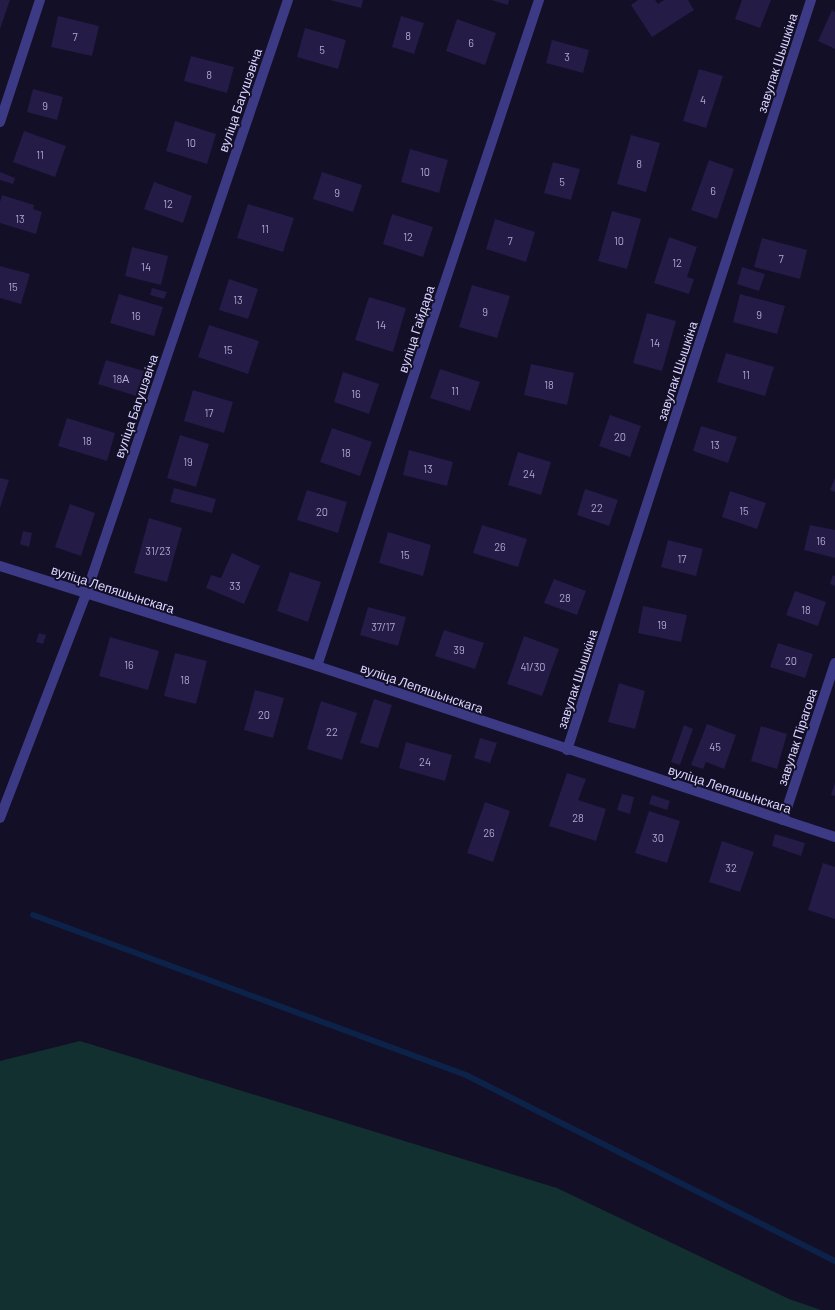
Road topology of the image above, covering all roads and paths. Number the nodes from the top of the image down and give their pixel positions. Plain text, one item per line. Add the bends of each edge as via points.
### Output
1 (40, 0) edge
2 (288, 0) edge
3 (539, 0) edge
4 (812, 0) edge
5 (0, 122) edge
6 (0, 566) edge
7 (86, 594) junction
8 (835, 663) edge
9 (317, 666) junction
10 (567, 750) junction
11 (0, 818) edge
12 (783, 820) junction
13 (835, 837) edge

1 - 5 street
2 - 7 street, вуліца Багушэвіча
3 - 9 street, вуліца Гайдара
4 - 10 street, завулак Шышкіна
6 - 7 street, вуліца Лепяшынскага
7 - 9 street, вуліца Лепяшынскага
7 - 11 street, вуліца Багушэвіча
8 - 12 street, завулак Пірагова
9 - 10 street, вуліца Лепяшынскага
10 - 12 street, вуліца Лепяшынскага
12 - 13 street, вуліца Лепяшынскага

